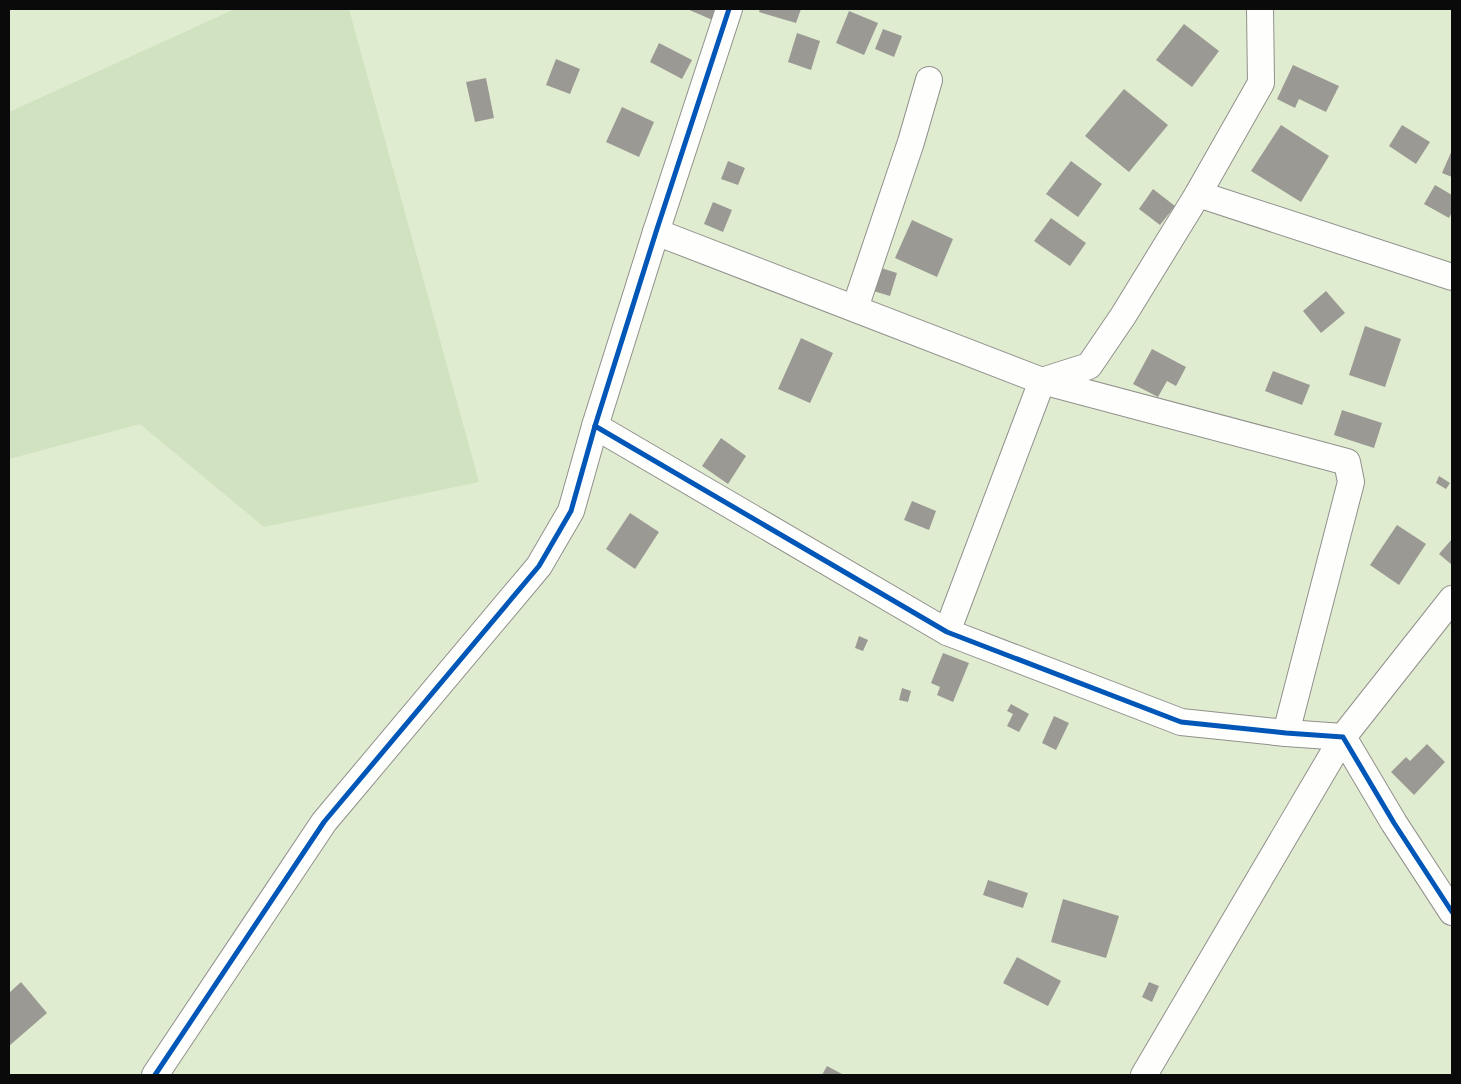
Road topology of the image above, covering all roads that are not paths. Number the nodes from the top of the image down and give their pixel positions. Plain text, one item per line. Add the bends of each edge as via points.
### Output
1 (729, 9) edge
2 (1260, 9) edge
3 (930, 80) dead end
4 (1198, 194) junction
5 (656, 232) junction
6 (1452, 278) edge
7 (855, 308) junction
8 (1042, 381) junction
9 (595, 426) junction
10 (1452, 599) edge
11 (947, 632) junction
12 (1286, 734) junction
13 (1343, 737) junction
14 (1452, 912) edge
15 (156, 1075) edge
16 (1144, 1075) edge

1 - 5 street
2 - 4 street via 1261,83
3 - 7 street
4 - 6 street
4 - 8 street via 1089,366
5 - 7 street
5 - 9 street
7 - 8 street
8 - 11 street
8 - 12 street via 1347,462 1351,482
9 - 11 street
9 - 15 street via 571,511 540,566 324,822
10 - 13 street
11 - 12 street via 1182,722
12 - 13 street
13 - 14 street
13 - 16 street

